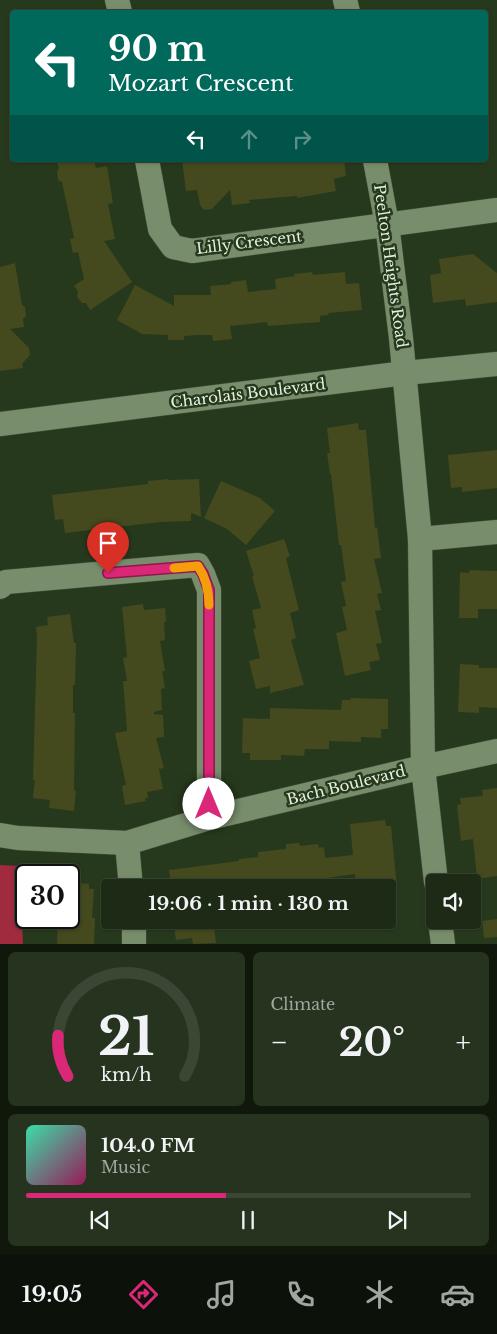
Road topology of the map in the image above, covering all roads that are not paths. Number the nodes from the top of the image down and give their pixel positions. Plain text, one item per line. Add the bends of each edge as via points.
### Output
1 (147, 162) edge
2 (375, 162) edge
3 (497, 210) edge
4 (387, 224) junction
5 (497, 364) edge
6 (405, 373) junction
7 (0, 424) edge
8 (497, 532) edge
9 (420, 539) junction
10 (0, 587) edge
11 (497, 751) edge
12 (423, 767) junction
13 (208, 818) junction
14 (0, 835) edge
15 (127, 843) junction
16 (435, 874) edge
17 (130, 879) edge
18 (134, 929) edge
19 (441, 929) edge
20 (134, 944) edge
21 (443, 944) edge

1 - 4 street, Lilly Crescent via 160,229 173,247 192,251
2 - 4 street, Peelton Heights Road
3 - 4 street, Lilly Crescent
4 - 6 street, Peelton Heights Road
5 - 6 street, Charolais Boulevard
6 - 7 street, Charolais Boulevard
6 - 9 street, Bach Boulevard
8 - 9 street
9 - 12 street, Bach Boulevard
10 - 13 street via 6,582 198,566 209,590
11 - 12 street
12 - 13 street, Bach Boulevard
12 - 16 street
13 - 15 street, Bach Boulevard
14 - 15 street, Bach Boulevard
15 - 17 street
18 - 20 street
19 - 21 street

